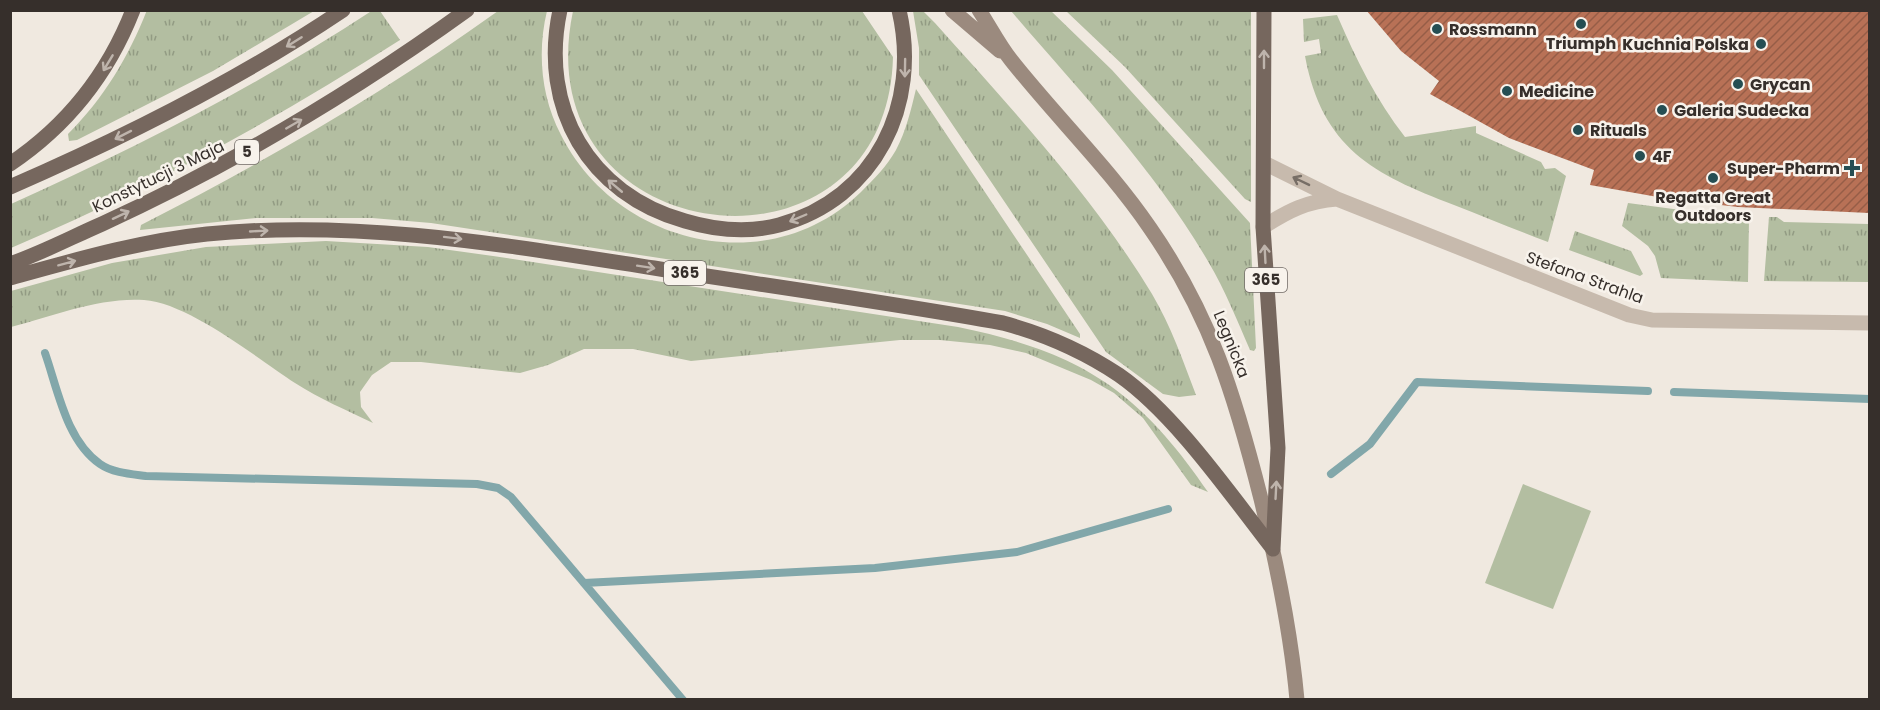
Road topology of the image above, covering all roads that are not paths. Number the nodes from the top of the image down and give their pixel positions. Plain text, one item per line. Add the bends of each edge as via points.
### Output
1 (134, 10) edge
2 (343, 10) edge
3 (467, 10) edge
4 (560, 10) edge
5 (899, 10) edge
6 (952, 10) edge
7 (979, 10) edge
8 (1264, 10) edge
9 (1010, 58) junction
10 (1264, 163) junction
11 (10, 164) edge
12 (10, 187) edge
13 (1337, 199) junction
14 (1263, 227) junction
15 (10, 264) edge
16 (10, 278) edge
17 (1869, 323) edge
18 (1273, 549) junction
19 (1297, 699) edge

1 -> 11 main road via 110,61 77,107
2 -> 12 main road via 221,84 83,155
15 -> 3 main road, Konstytucji 3 Maja / 5 via 169,193 248,151 324,107
5 -> 4 main road via 904,83 894,124 873,161 846,189 799,218 778,225 735,230 699,225 647,208 617,188 588,159 559,96 555,45
6 - 9 main road, Legnicka / 365
7 - 9 main road, Legnicka / 365
10 -> 8 main road, 365
9 - 18 main road, Legnicka / 365 via 1113,178 1184,281 1225,370
13 -> 10 street, Stefana Strahla
10 - 14 main road, 365
13 - 14 street, Stefana Strahla via 1292,208
13 - 17 street, Stefana Strahla via 1629,315 1652,320
18 -> 14 main road, 365 via 1278,448
16 -> 18 main road, 365 via 111,251 205,234 370,230 495,244 1003,323 1053,340 1121,376 1174,426
18 - 19 main road, Legnicka / 365

